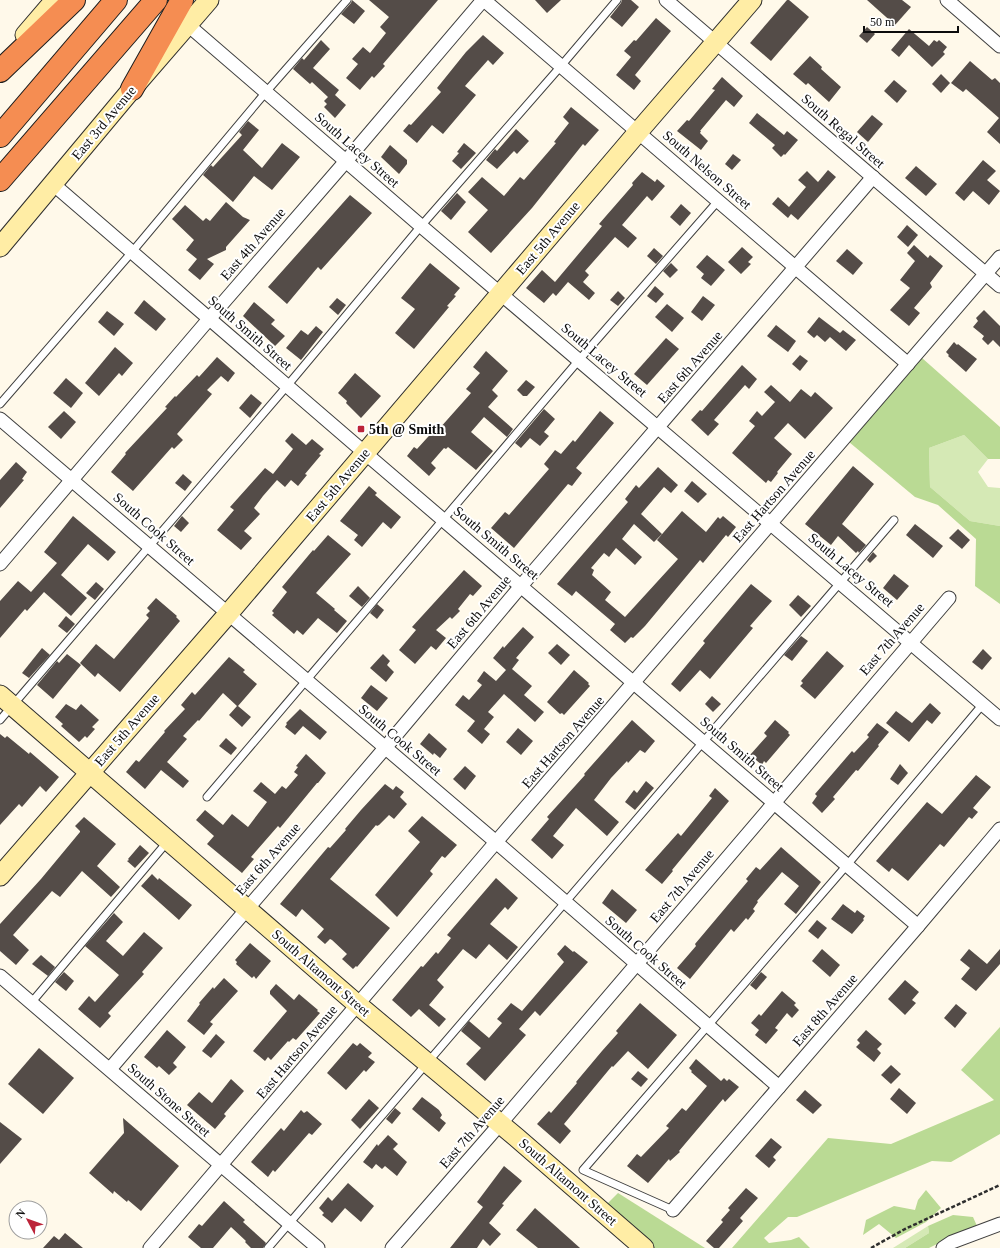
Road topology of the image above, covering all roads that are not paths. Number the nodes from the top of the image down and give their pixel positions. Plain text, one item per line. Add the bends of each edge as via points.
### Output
1 (55, 0) edge
2 (74, 0) edge
3 (116, 0) edge
4 (156, 0) edge
5 (182, 0) edge
6 (209, 0) edge
7 (347, 0) edge
8 (484, 0) edge
9 (617, 0) edge
10 (666, 0) edge
11 (752, 0) edge
12 (947, 0) edge
13 (188, 25) junction
14 (715, 42) junction
15 (1000, 46) edge
16 (0, 64) edge
17 (561, 66) junction
18 (0, 72) edge
19 (132, 89) junction
20 (266, 92) junction
21 (638, 132) junction
22 (0, 136) edge
23 (346, 161) junction
24 (873, 177) junction
25 (0, 180) edge
26 (53, 184) junction
27 (718, 201) junction
28 (421, 226) junction
29 (0, 247) edge
30 (132, 252) junction
31 (1000, 257) edge
32 (796, 268) junction
33 (986, 274) junction
34 (1000, 286) edge
35 (501, 293) junction
36 (209, 318) junction
37 (579, 360) junction
38 (908, 364) junction
39 (287, 386) junction
40 (0, 404) edge
41 (0, 419) edge
42 (659, 427) junction
43 (365, 453) junction
44 (72, 480) junction
45 (443, 520) junction
46 (894, 520) dead end
47 (771, 523) junction
48 (148, 546) junction
49 (0, 564) edge
50 (840, 582) junction
51 (521, 586) junction
52 (949, 598) dead end
53 (228, 614) junction
54 (911, 642) junction
55 (307, 681) junction
56 (634, 683) junction
57 (6, 700) edge
58 (983, 704) junction
59 (1000, 719) edge
60 (0, 720) edge
61 (702, 742) junction
62 (385, 748) junction
63 (90, 772) junction
64 (207, 797) dead end
65 (774, 802) junction
66 (1000, 830) edge
67 (169, 840) junction
68 (496, 842) junction
69 (847, 865) junction
70 (0, 876) edge
71 (565, 902) junction
72 (247, 908) junction
73 (918, 926) junction
74 (636, 964) junction
75 (0, 976) edge
76 (31, 1003) junction
77 (358, 1005) junction
78 (707, 1026) junction
79 (427, 1063) junction
80 (110, 1069) junction
81 (779, 1087) junction
82 (500, 1124) junction
83 (221, 1166) junction
84 (673, 1210) joint
85 (289, 1224) junction
86 (1000, 1224) edge
87 (150, 1248) edge
88 (268, 1248) edge
89 (318, 1248) edge
90 (392, 1248) edge
91 (644, 1248) edge
92 (943, 1248) edge

1 - 16 street
2 - 18 highway
3 - 22 highway
4 - 25 highway
5 - 19 highway
6 - 13 street, East 3rd Avenue
7 - 20 lane
8 - 17 street, South Nelson Street
8 - 23 street, East 4th Avenue
9 - 17 lane
10 - 14 street, South Regal Street
11 - 14 street, East 5th Avenue
12 - 15 street
13 - 19 street, East 3rd Avenue
13 - 20 street, South Lacey Street
14 - 21 street, East 5th Avenue
14 - 24 street, South Regal Street
17 - 21 street, South Nelson Street
17 - 28 lane
19 - 26 street, East 3rd Avenue
20 - 23 street, South Lacey Street
20 - 30 lane
21 - 27 street, South Nelson Street
21 - 35 street, East 5th Avenue
23 - 28 street, South Lacey Street
23 - 36 street, East 4th Avenue
24 - 32 street, East 6th Avenue
24 - 33 street, South Regal Street
26 - 29 street, East 3rd Avenue
26 - 30 street, South Smith Street
27 - 32 street, South Nelson Street
27 - 37 lane
28 - 35 street, South Lacey Street
28 - 39 lane
30 - 36 street, South Smith Street
30 - 40 lane
31 - 33 street, East Hartson Avenue
32 - 38 street, South Nelson Street
32 - 42 street, East 6th Avenue
33 - 34 street, South Regal Street
33 - 38 street, East Hartson Avenue
35 - 37 street, South Lacey Street
35 - 43 street, East 5th Avenue
36 - 39 street, South Smith Street
36 - 44 street, East 4th Avenue
37 - 42 street, South Lacey Street
37 - 45 lane
38 - 47 street, East Hartson Avenue
39 - 43 street, South Smith Street
39 - 48 lane
41 - 44 street, South Cook Street
42 - 47 street, South Lacey Street
42 - 51 street, East 6th Avenue
43 - 45 street, South Smith Street
43 - 53 street, East 5th Avenue
44 - 48 street, South Cook Street
44 - 49 street, East 4th Avenue
45 - 51 street, South Smith Street
45 - 55 lane
46 - 50 lane
47 - 50 street, South Lacey Street
47 - 56 street, East Hartson Avenue
48 - 53 street, South Cook Street
48 - 57 lane
50 - 54 street, South Lacey Street
50 - 61 lane
51 - 56 street, South Smith Street
51 - 62 street, East 6th Avenue
52 - 54 street, East 7th Avenue
53 - 55 street, South Cook Street
53 - 63 street, East 5th Avenue
54 - 58 street, South Lacey Street
54 - 65 street, East 7th Avenue
55 - 62 street, South Cook Street
55 - 64 lane
56 - 61 street, South Smith Street
56 - 68 street, East Hartson Avenue
57 - 60 lane
57 - 63 street, South Altamont Street
58 - 59 street, South Lacey Street
58 - 69 lane
61 - 65 street, South Smith Street
61 - 71 lane
62 - 68 street, South Cook Street
62 - 72 street, East 6th Avenue
63 - 67 street, South Altamont Street
63 - 70 street, East 5th Avenue
65 - 69 street, South Smith Street
65 - 74 street, East 7th Avenue
66 - 73 street, East 8th Avenue
67 - 72 street, South Altamont Street
67 - 76 lane
68 - 71 street, South Cook Street
68 - 77 street, East Hartson Avenue
69 - 73 street, South Smith Street
69 - 78 lane
71 - 74 street, South Cook Street
71 - 79 lane
72 - 77 street, South Altamont Street
72 - 80 street, East 6th Avenue
73 - 81 street, East 8th Avenue
74 - 78 street, South Cook Street
74 - 82 street, East 7th Avenue
75 - 76 street, South Stone Street
76 - 80 street, South Stone Street
77 - 79 street, South Altamont Street
77 - 83 street, East Hartson Avenue
78 - 81 street, South Cook Street
78 - 84 lane via 583,1170
79 - 82 street, South Altamont Street
79 - 85 lane
80 - 83 street, South Stone Street
81 - 84 street, East 8th Avenue
82 - 90 street, East 7th Avenue
82 - 91 street, South Altamont Street
83 - 85 street, South Stone Street
83 - 87 street, East Hartson Avenue
85 - 88 lane
85 - 89 street, South Stone Street
86 - 92 street via 952,1242

